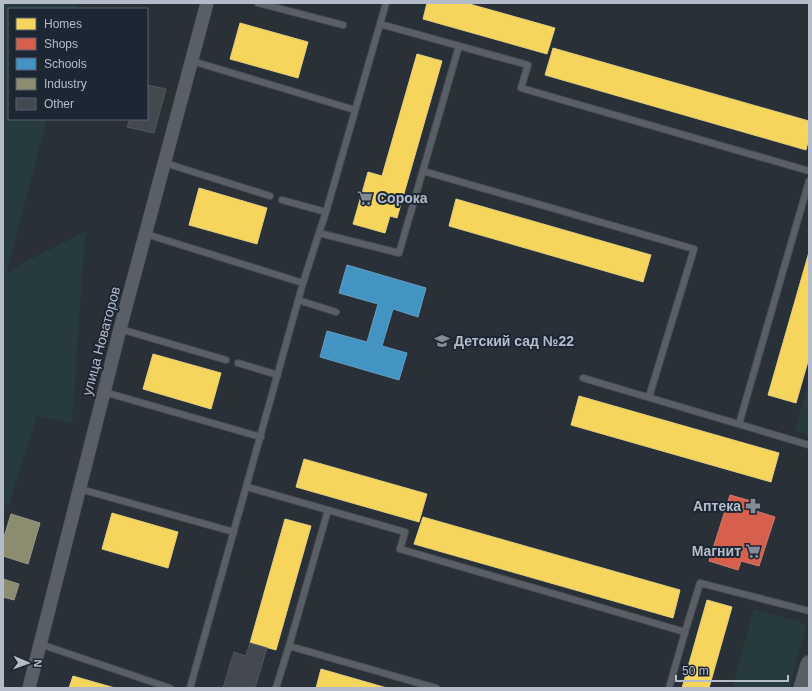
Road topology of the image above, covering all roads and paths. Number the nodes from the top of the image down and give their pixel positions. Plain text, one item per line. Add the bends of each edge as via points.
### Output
1 (207, 3) edge
2 (258, 3) edge
3 (386, 3) edge
4 (380, 24) junction
5 (343, 25) dead end
6 (459, 46) junction
7 (192, 61) junction
8 (355, 110) junction
9 (165, 163) junction
10 (423, 171) junction
11 (809, 171) edge
12 (809, 181) edge
13 (270, 196) dead end
14 (282, 200) dead end
15 (326, 212) junction
16 (319, 233) junction
17 (146, 234) junction
18 (303, 283) junction
19 (298, 300) junction
20 (336, 312) dead end
21 (120, 329) junction
22 (226, 360) dead end
23 (238, 363) dead end
24 (278, 374) junction
25 (583, 378) dead end
26 (104, 392) junction
27 (649, 397) junction
28 (740, 424) junction
29 (261, 437) junction
30 (809, 445) edge
31 (247, 486) junction
32 (80, 489) junction
33 (328, 510) junction
34 (234, 532) junction
35 (809, 611) edge
36 (685, 632) junction
37 (40, 644) junction
38 (289, 646) junction
39 (809, 664) edge
40 (30, 688) edge
41 (170, 688) edge
42 (190, 688) edge
43 (276, 688) edge
44 (436, 688) edge
45 (669, 688) edge
46 (802, 688) edge

1 - 7 street, улица Новаторов
2 - 5 lane
3 - 4 lane
4 - 6 lane
4 - 8 lane
6 - 10 lane
6 - 11 lane via 528,65 521,88
7 - 8 lane
7 - 9 street, улица Новаторов
8 - 15 lane
9 - 13 lane
9 - 17 street, улица Новаторов
10 - 16 lane via 399,253
10 - 27 lane via 694,249
12 - 28 lane
14 - 15 lane
15 - 16 lane
16 - 18 lane
17 - 18 lane
17 - 21 street, улица Новаторов
18 - 19 lane
19 - 20 lane
19 - 24 lane
21 - 22 lane
21 - 26 street, улица Новаторов
23 - 24 lane
24 - 29 lane
25 - 27 lane
26 - 29 lane
26 - 32 street, улица Новаторов
27 - 28 lane
28 - 30 lane
29 - 31 lane
31 - 33 lane
31 - 34 lane
32 - 34 lane
32 - 37 street, улица Новаторов
33 - 36 lane via 405,532 400,549
33 - 38 lane
34 - 42 lane
35 - 36 lane via 700,583
36 - 45 lane
37 - 40 street, улица Новаторов
37 - 41 lane
38 - 43 lane
38 - 44 lane
39 - 46 street

